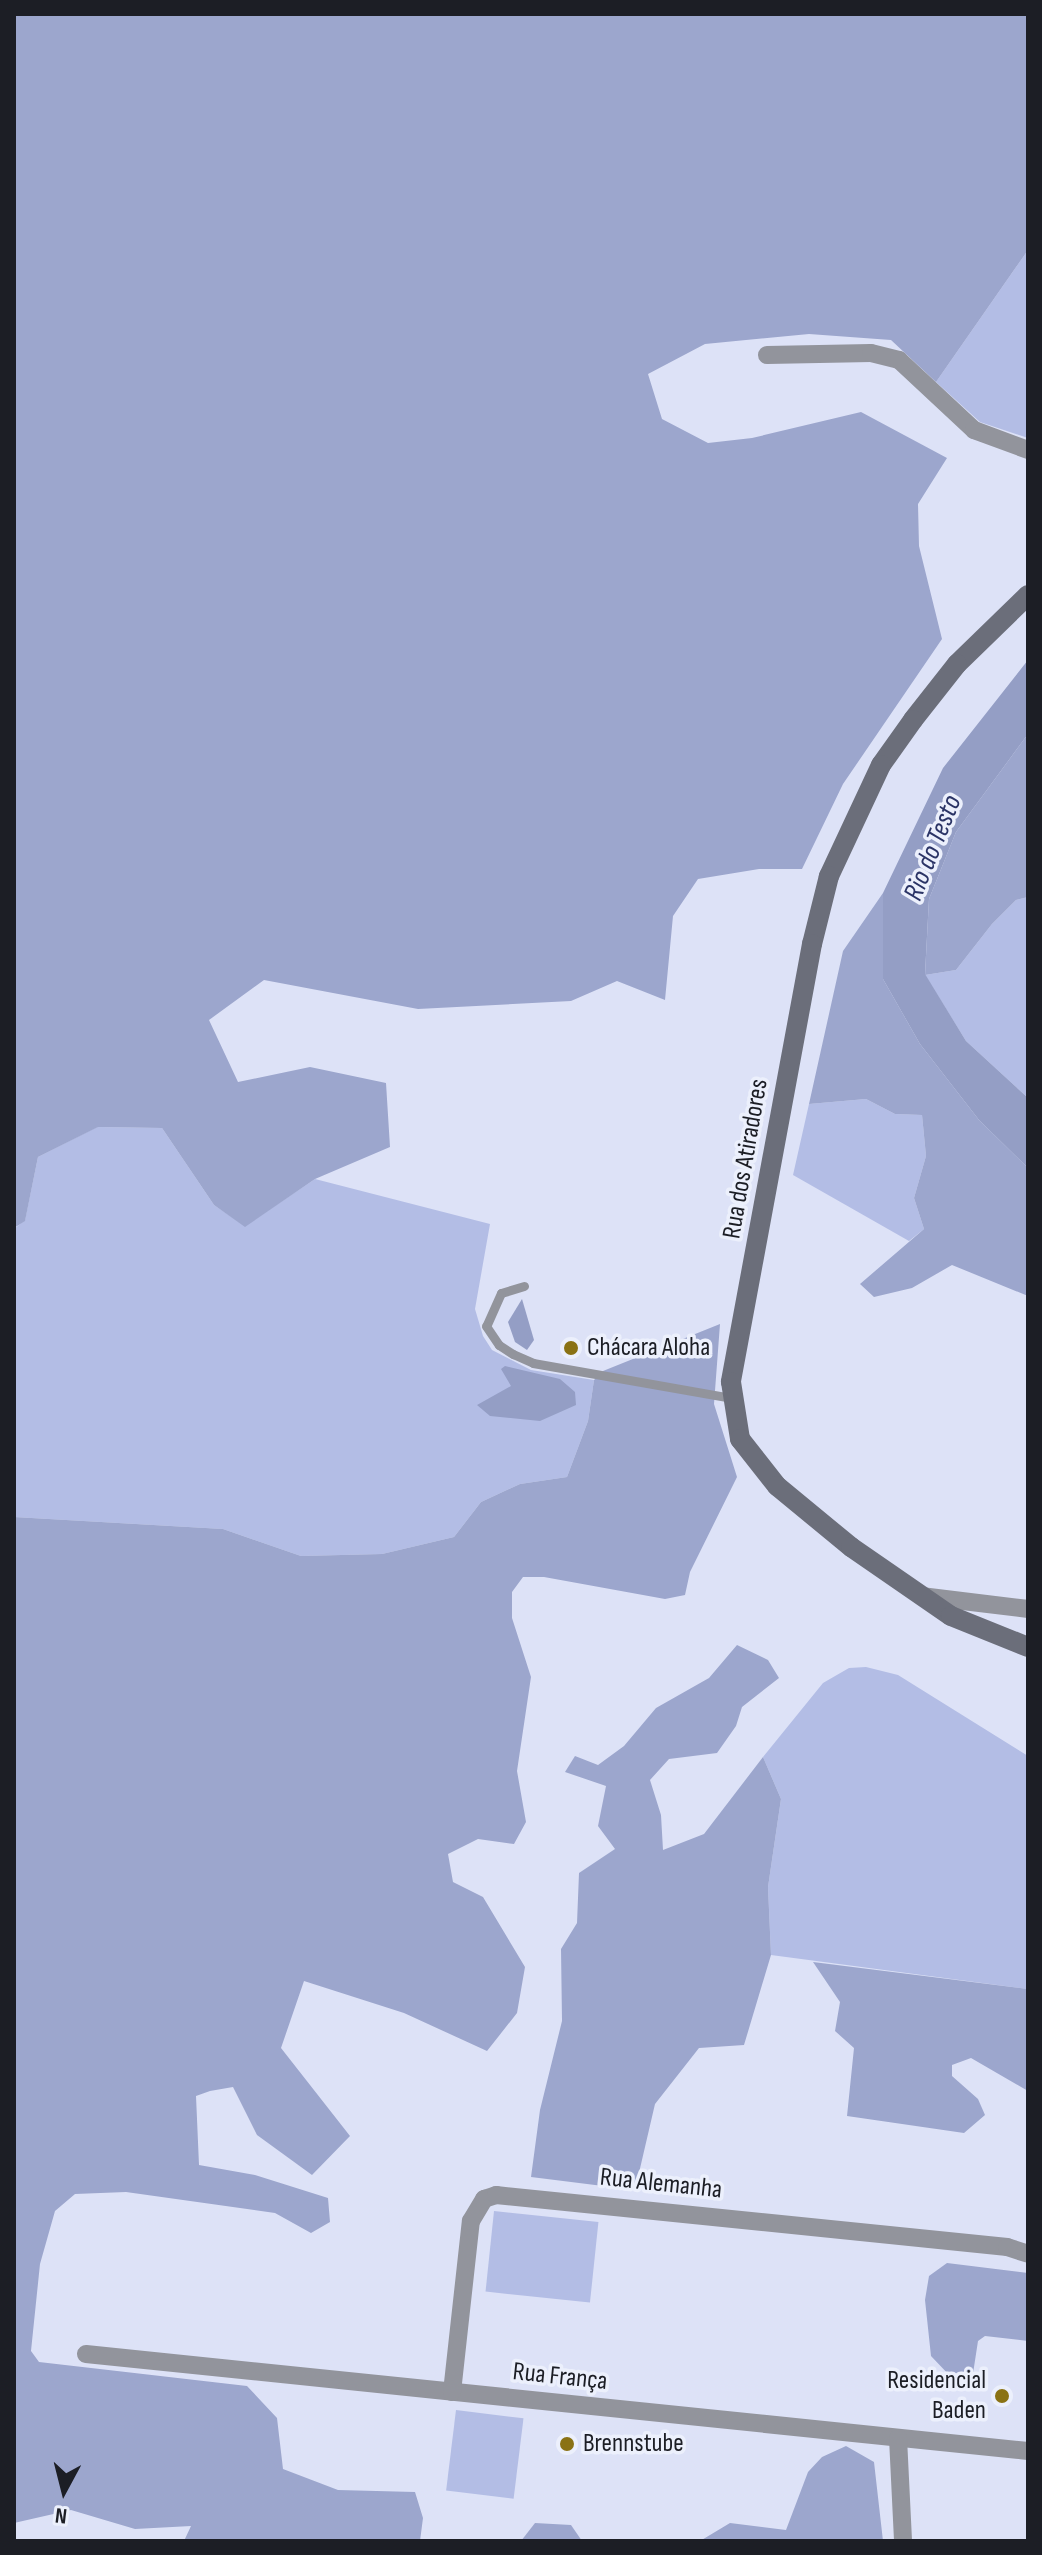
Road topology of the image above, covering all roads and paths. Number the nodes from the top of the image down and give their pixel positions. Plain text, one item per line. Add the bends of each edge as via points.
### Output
1 (767, 355) dead end
2 (1028, 450) edge
3 (1028, 595) edge
4 (524, 1286) dead end
5 (731, 1398) junction
6 (921, 1596) junction
7 (1028, 1609) edge
8 (1028, 1647) edge
9 (1028, 2254) edge
10 (86, 2354) dead end
11 (452, 2392) junction
12 (898, 2438) junction
13 (1028, 2451) edge
14 (903, 2541) edge

1 - 2 street via 871,353 899,360 974,430
3 - 5 street, Rua dos Atiradores via 957,664 897,742 848,828 829,876 812,944
4 - 5 lane via 501,1293 486,1326 513,1354 533,1363
5 - 6 street, Rua dos Atiradores via 740,1439 777,1486
6 - 7 street
6 - 8 street, Rua dos Atiradores via 973,1627
9 - 11 street, Rua Alemanha via 1007,2247 496,2195 484,2199 471,2221
10 - 11 street, Rua França
11 - 12 street, Rua França
12 - 13 street, Rua França
12 - 14 street

